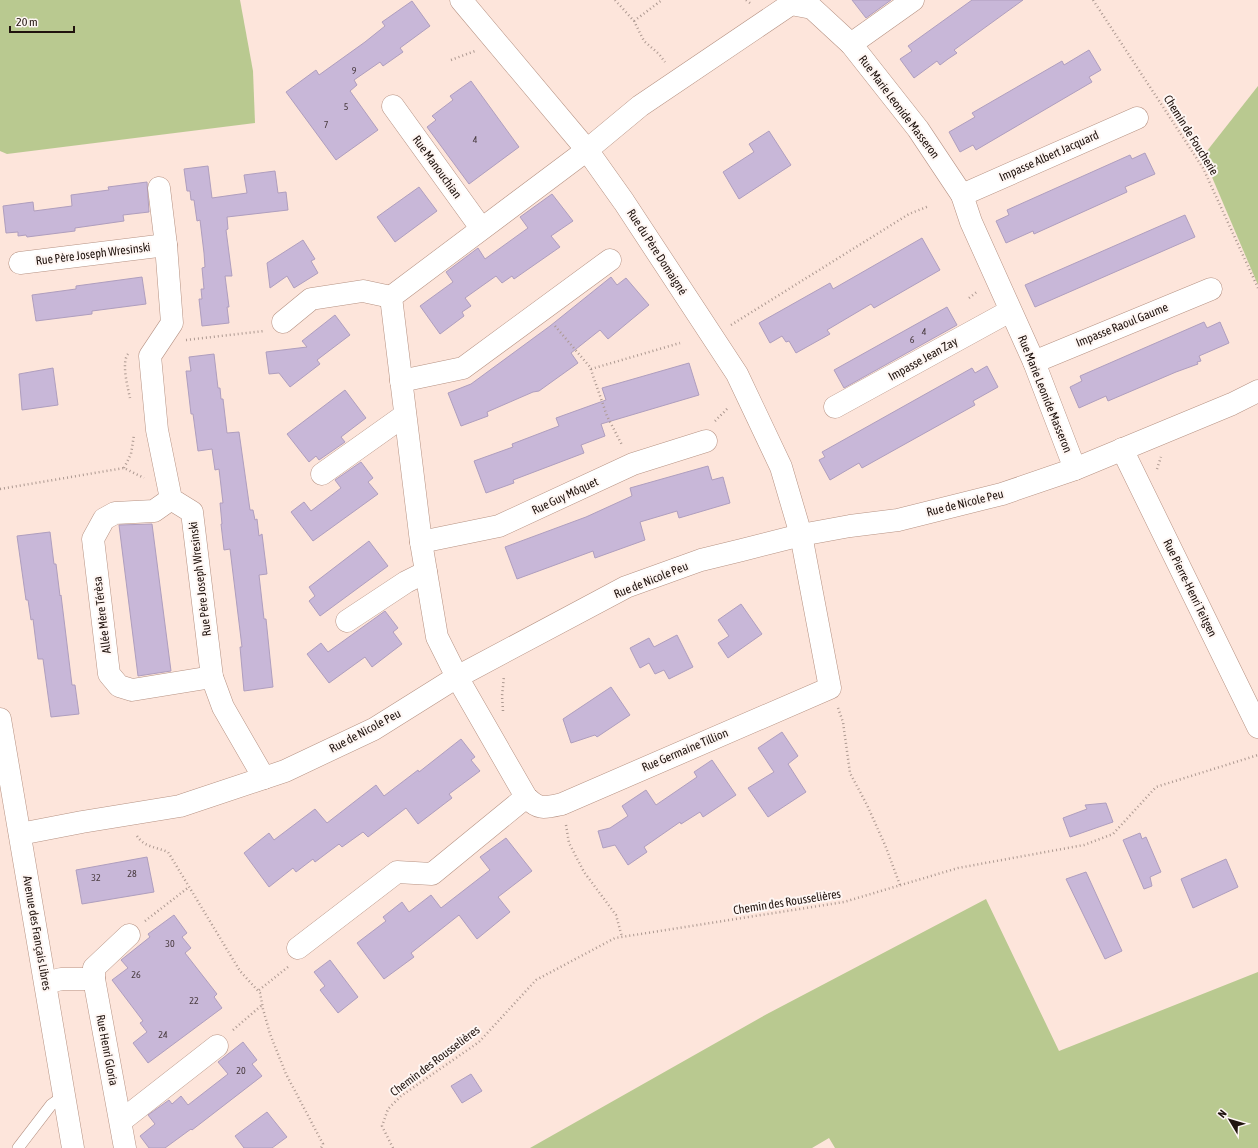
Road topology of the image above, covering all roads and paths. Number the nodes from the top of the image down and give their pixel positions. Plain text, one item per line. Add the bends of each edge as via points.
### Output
1 (461, 0) edge
2 (614, 0) edge
3 (662, 0) edge
4 (746, 0) edge
5 (913, 0) edge
6 (1094, 0) edge
7 (750, 3) dead end
8 (634, 21) junction
9 (851, 44) junction
10 (668, 66) dead end
11 (393, 106) dead end
12 (1136, 118) dead end
13 (587, 150) junction
14 (159, 188) dead end
15 (962, 195) junction
16 (929, 206) dead end
17 (481, 228) junction
18 (166, 245) junction
19 (610, 260) dead end
20 (20, 263) dead end
21 (1258, 288) edge
22 (1211, 289) dead end
23 (391, 297) junction
24 (1010, 311) junction
25 (282, 322) joint
26 (554, 325) dead end
27 (728, 327) dead end
28 (185, 340) dead end
29 (680, 343) dead end
30 (130, 351) dead end
31 (1034, 362) junction
32 (590, 369) junction
33 (401, 381) junction
34 (1258, 391) edge
35 (748, 397) junction
36 (131, 403) dead end
37 (835, 407) dead end
38 (405, 416) junction
39 (134, 431) dead end
40 (710, 432) joint
41 (624, 448) dead end
42 (1122, 448) junction
43 (124, 468) junction
44 (1075, 469) junction
45 (322, 474) dead end
46 (150, 480) dead end
47 (0, 489) edge
48 (171, 499) junction
49 (801, 535) junction
50 (421, 542) junction
51 (426, 572) junction
52 (347, 621) dead end
53 (506, 670) dead end
54 (212, 676) junction
55 (457, 677) junction
56 (830, 688) junction
57 (504, 716) dead end
58 (0, 719) edge
59 (1258, 727) edge
60 (1258, 755) edge
61 (264, 778) junction
62 (526, 797) junction
63 (562, 804) junction
64 (136, 833) dead end
65 (20, 834) junction
66 (900, 885) junction
67 (189, 887) junction
68 (129, 935) joint
69 (622, 937) junction
70 (298, 948) joint
71 (94, 979) junction
72 (46, 983) junction
73 (258, 990) junction
74 (263, 1005) junction
75 (217, 1046) joint
76 (65, 1095) junction
77 (121, 1120) junction
78 (18, 1148) edge
79 (74, 1148) edge
80 (125, 1148) edge
81 (321, 1148) edge
82 (393, 1148) edge

1 - 13 street, Rue du Père Domaigné
2 - 8 path
3 - 8 path
4 - 7 path
5 - 9 street
6 - 21 path, Chemin de Foucherie via 1203,168
8 - 10 path via 644,41
9 - 13 street, Rue Marie Leonide Masseron via 812,8 791,4 640,106
9 - 15 street, Rue Marie Leonide Masseron via 918,129
11 - 17 street, Rue Manouchian
12 - 15 street, Impasse Albert Jacquard
13 - 17 street
13 - 35 street, Rue du Père Domaigné via 737,374
14 - 18 street, Rue Père Joseph Wresinski
15 - 24 street, Rue Marie Leonide Masseron via 971,222
16 - 27 path via 909,214
17 - 23 street
18 - 20 street, Rue Père Joseph Wresinski
18 - 48 street, Rue Père Joseph Wresinski via 172,323 150,356 157,430
19 - 33 street via 462,368
22 - 31 street, Impasse Raoul Gaume
23 - 25 street via 363,291 311,299
23 - 33 street
24 - 31 street, Rue Marie Leonide Masseron
24 - 37 street, Impasse Jean Zay
25 - 28 path via 265,331
26 - 32 path
29 - 32 path
30 - 36 path via 125,364
31 - 44 street, Rue Marie Leonide Masseron
32 - 41 path via 607,416
33 - 38 street
34 - 42 street, Rue de Nicole Peu
35 - 40 path via 727,408
35 - 49 street, Rue du Père Domaigné via 781,467
38 - 45 street
38 - 50 street
39 - 43 path via 131,454
40 - 50 street, Rue Guy Môquet via 633,464 499,526
42 - 44 street, Rue de Nicole Peu
42 - 59 street, Rue Pierre-Henri Teitgen
43 - 46 path
43 - 47 path
44 - 49 street, Rue de Nicole Peu via 1002,494 898,520
48 - 54 street, Rue Père Joseph Wresinski via 192,512
48 - 54 street, Allée Mère Térèsa via 154,511 115,513 104,519 93,539 109,674 119,686 132,690
49 - 55 street, Rue de Nicole Peu via 701,560 626,587
49 - 56 street
50 - 51 street
51 - 52 street via 406,582
51 - 55 street via 437,637
53 - 57 path via 502,696
54 - 61 street, Rue Père Joseph Wresinski via 223,707
55 - 61 street, Rue de Nicole Peu via 374,729 285,771
55 - 62 street, Rue Germaine Tillion
56 - 63 street, Rue Germaine Tillion
56 - 66 path via 843,722 850,773 885,845
58 - 65 street, Avenue des Français Libres
60 - 66 path, Chemin des Rousselières via 1156,787 1113,834 1084,845 958,868
61 - 65 street, Rue de Nicole Peu via 180,806
62 - 63 street, Rue Germaine Tillion via 535,806 548,808
62 - 70 street via 432,874 397,872
63 - 69 path via 569,843 584,872 616,915
64 - 67 path via 142,842 168,852
65 - 72 street, Avenue des Français Libres
66 - 69 path, Chemin des Rousselières via 844,902
67 - 68 path
67 - 73 path via 240,971
68 - 71 street via 94,968
69 - 82 path, Chemin des Rousselières via 615,938 536,980 479,1042 401,1096 388,1109 382,1126
70 - 73 path via 293,963
71 - 72 street via 61,979
71 - 77 street, Rue Henri Gloria
72 - 76 street, Avenue des Français Libres
73 - 74 path
74 - 75 path
74 - 81 path via 270,1034 284,1068 323,1144
75 - 77 street
76 - 78 lane via 51,1104
76 - 79 street, Avenue des Français Libres
77 - 80 street, Rue Henri Gloria

